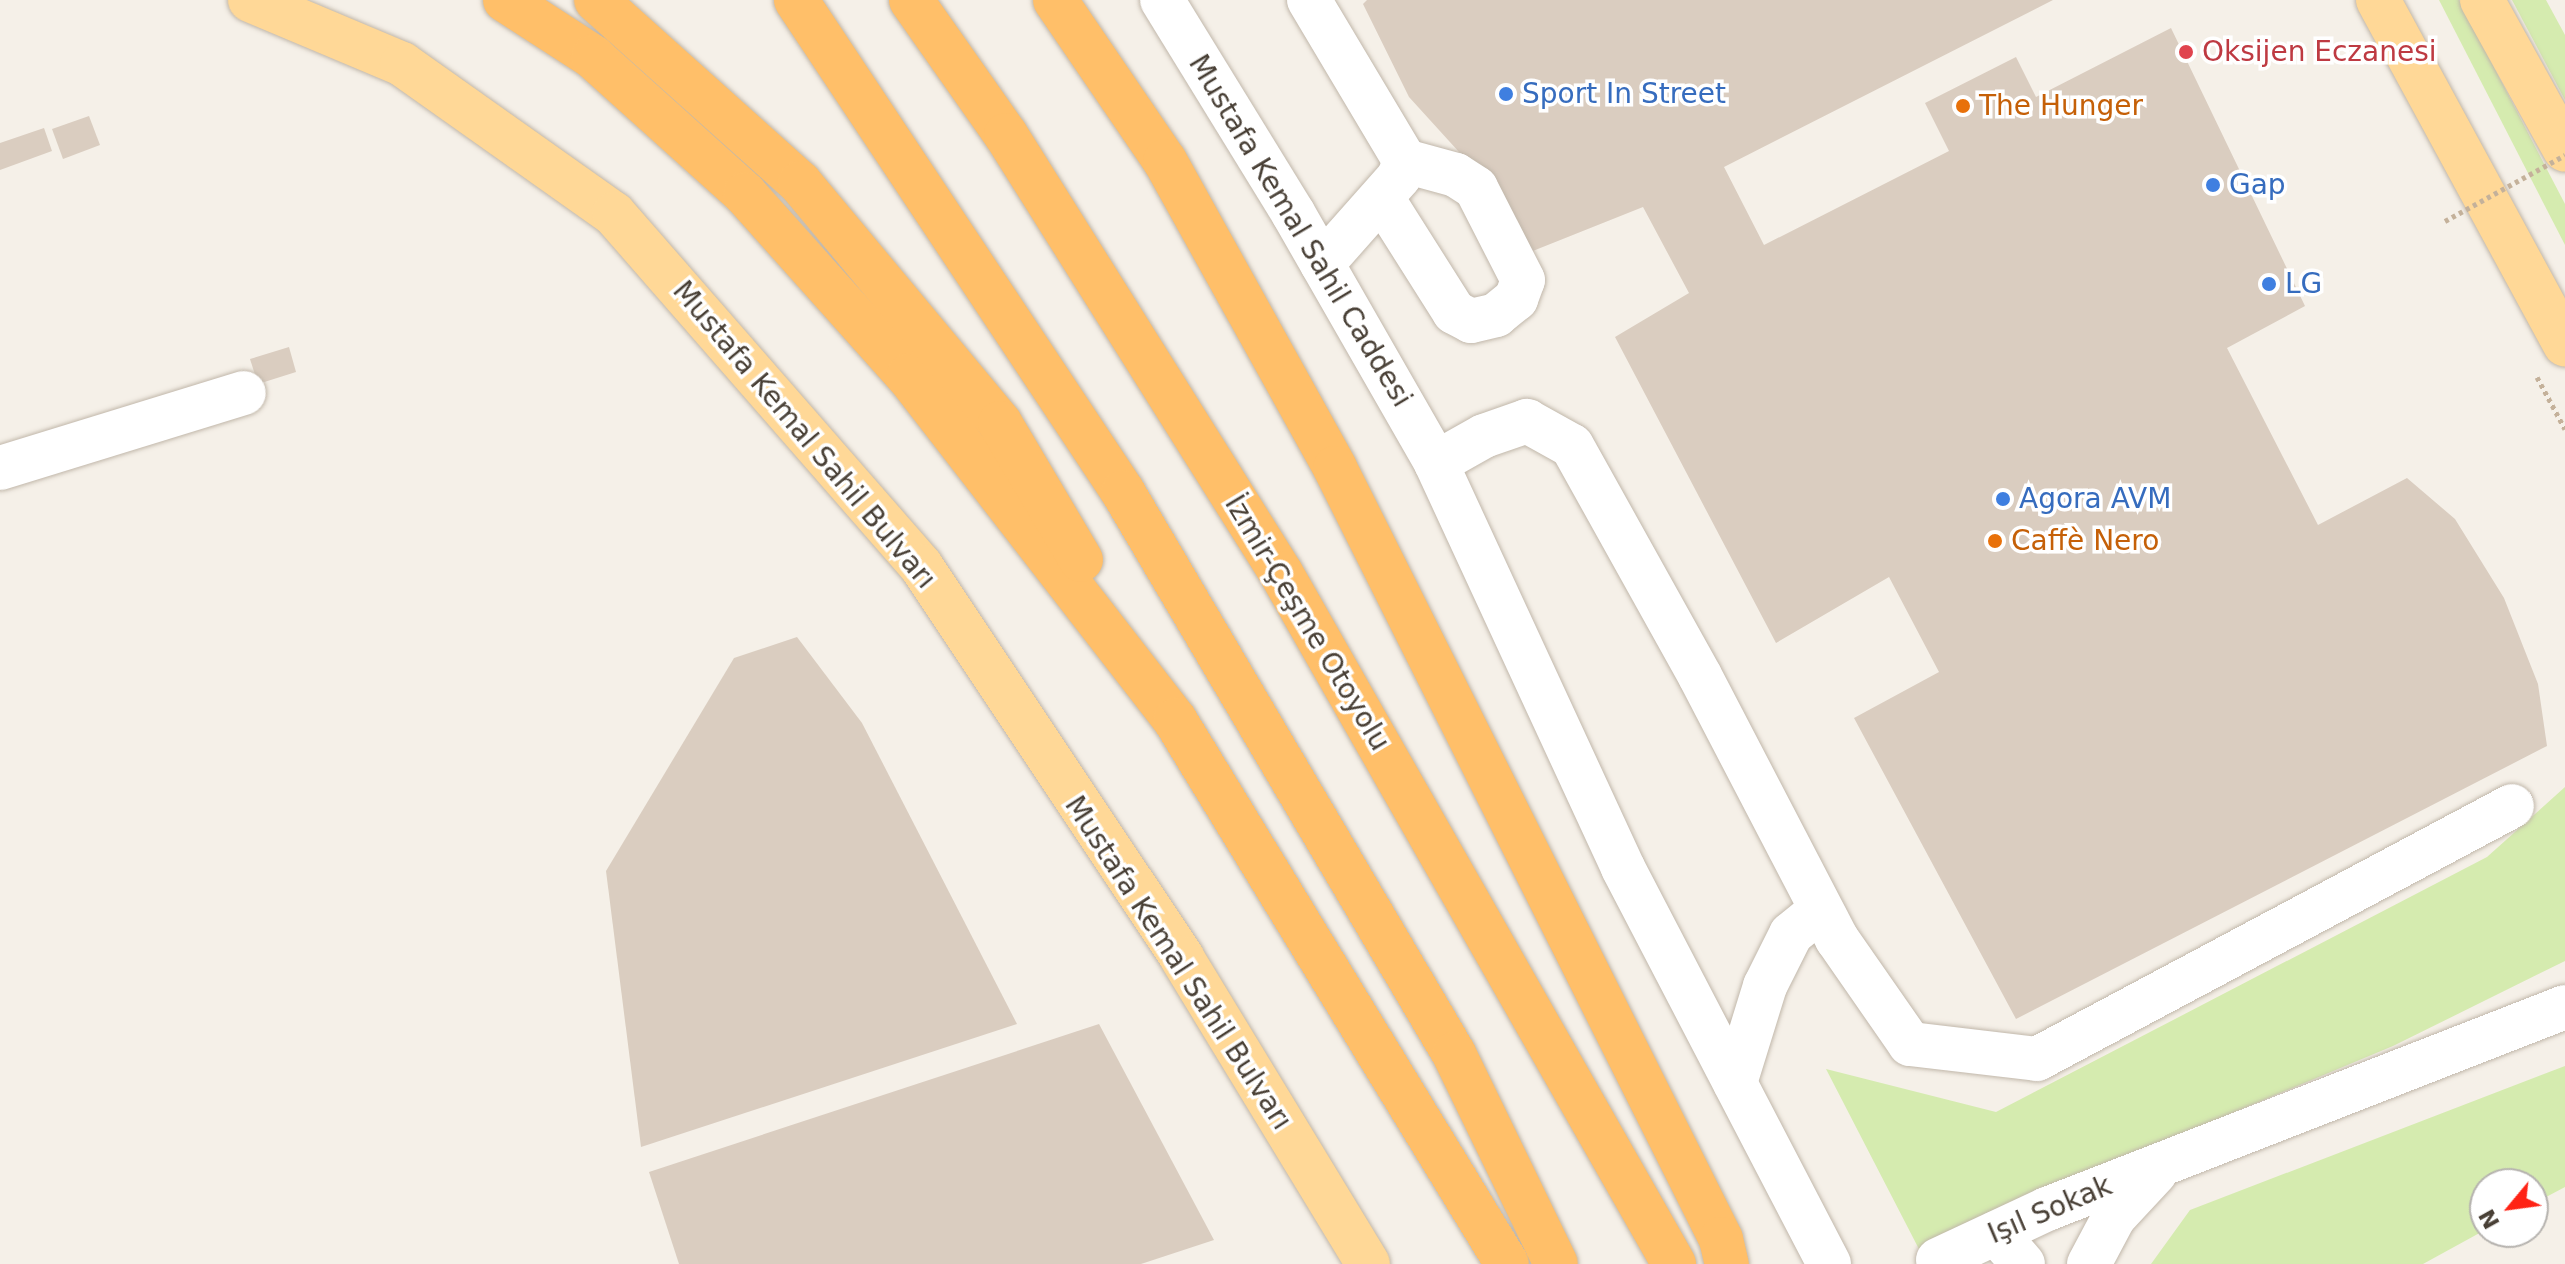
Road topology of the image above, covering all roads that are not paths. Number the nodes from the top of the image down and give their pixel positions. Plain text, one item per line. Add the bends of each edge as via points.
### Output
1 (250, 0) edge
2 (505, 0) edge
3 (596, 0) edge
4 (796, 0) edge
5 (911, 0) edge
6 (1055, 0) edge
7 (1162, 0) edge
8 (1309, 0) edge
9 (2378, 0) edge
10 (2482, 0) edge
11 (2565, 152) edge
12 (1405, 161) junction
13 (1382, 198) junction
14 (1322, 264) junction
15 (2565, 345) edge
16 (244, 393) dead end
17 (1436, 463) junction
18 (0, 468) edge
19 (1175, 720) junction
20 (2512, 806) dead end
21 (1821, 910) junction
22 (2565, 1007) edge
23 (1735, 1083) junction
24 (2164, 1163) junction
25 (2009, 1248) edge
26 (1938, 1260) dead end
27 (1368, 1264) edge
28 (1507, 1264) edge
29 (1556, 1264) edge
30 (1674, 1264) edge
31 (1727, 1264) edge
32 (1829, 1264) edge
33 (2089, 1264) edge

1 - 27 main road, Mustafa Kemal Sahil Bulvarı via 402,64 614,214 921,566 1182,958
2 - 19 highway via 593,57 745,194 908,376
3 - 19 highway via 800,183 1000,423
4 - 29 highway via 1123,492 1454,1054
5 - 30 highway, İzmir-Çeşme Otoyolu via 1006,135 1281,573
6 - 31 highway via 1165,161 1335,468 1721,1239
7 - 14 street, Mustafa Kemal Sahil Caddesi
8 - 12 street
9 - 15 main road
10 - 11 main road
12 - 13 street
12 - 13 street via 1456,175 1476,188 1523,280 1516,299 1496,315 1471,321 1454,312
13 - 14 street
14 - 17 street, Mustafa Kemal Sahil Caddesi
16 - 18 street
17 - 21 street via 1484,436 1527,421 1572,446 1700,676
17 - 23 street via 1623,868
19 - 28 highway
20 - 21 street via 2037,1059 1910,1044
21 - 23 street via 1791,934 1765,986
22 - 24 street, Işıl Sokak
23 - 32 street
24 - 25 street, Işıl Sokak
24 - 33 street via 2114,1217
25 - 26 street, Işıl Sokak

